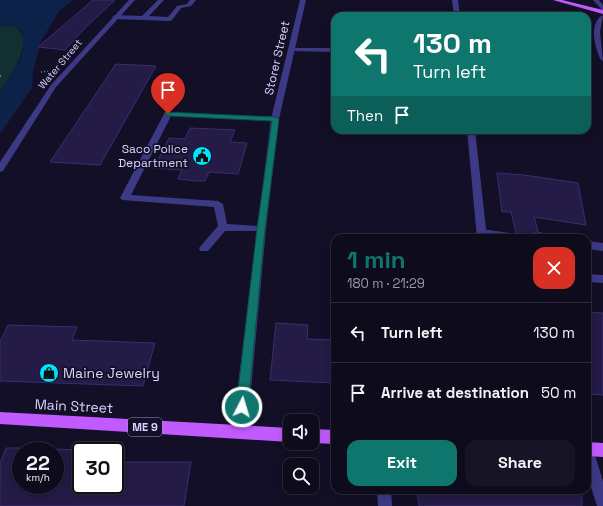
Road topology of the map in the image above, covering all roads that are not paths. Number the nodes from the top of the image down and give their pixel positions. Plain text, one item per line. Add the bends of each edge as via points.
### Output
1 (132, 0) edge
2 (161, 0) edge
3 (193, 0) edge
4 (303, 0) edge
5 (455, 0) edge
6 (556, 0) edge
7 (596, 0) edge
8 (603, 9) edge
9 (456, 12) edge
10 (603, 12) edge
11 (115, 17) junction
12 (603, 17) edge
13 (144, 18) junction
14 (291, 49) junction
15 (331, 50) edge
16 (603, 59) edge
17 (275, 119) junction
18 (471, 134) edge
19 (0, 169) edge
20 (223, 227) junction
21 (261, 229) junction
22 (482, 234) edge
23 (591, 246) edge
24 (603, 247) edge
25 (204, 248) dead end
26 (591, 278) edge
27 (603, 279) edge
28 (0, 418) edge
29 (240, 432) junction
30 (283, 435) edge
31 (319, 437) edge
32 (331, 438) edge
33 (591, 450) edge
34 (603, 450) edge
35 (591, 464) edge
36 (384, 494) edge
37 (603, 504) edge
38 (385, 506) edge

1 - 11 street, Water Street
2 - 13 street
3 - 13 street via 189,5 179,7 170,19
4 - 14 street, Storer Street
5 - 9 street
6 - 10 main road
7 - 8 street
11 - 13 street
11 - 19 street, Water Street via 53,86
12 - 16 street via 597,28
14 - 15 street
14 - 17 street, Storer Street
17 - 20 street via 168,114 125,198 218,204
17 - 21 street, Storer Street
18 - 22 street
20 - 21 street
20 - 25 street
21 - 29 street, Storer Street
23 - 24 street
26 - 27 street
28 - 29 main road, Main Street / ME 9
29 - 30 main road, Main Street / ME 9
31 - 32 main road
33 - 34 main road
35 - 37 street
36 - 38 street

